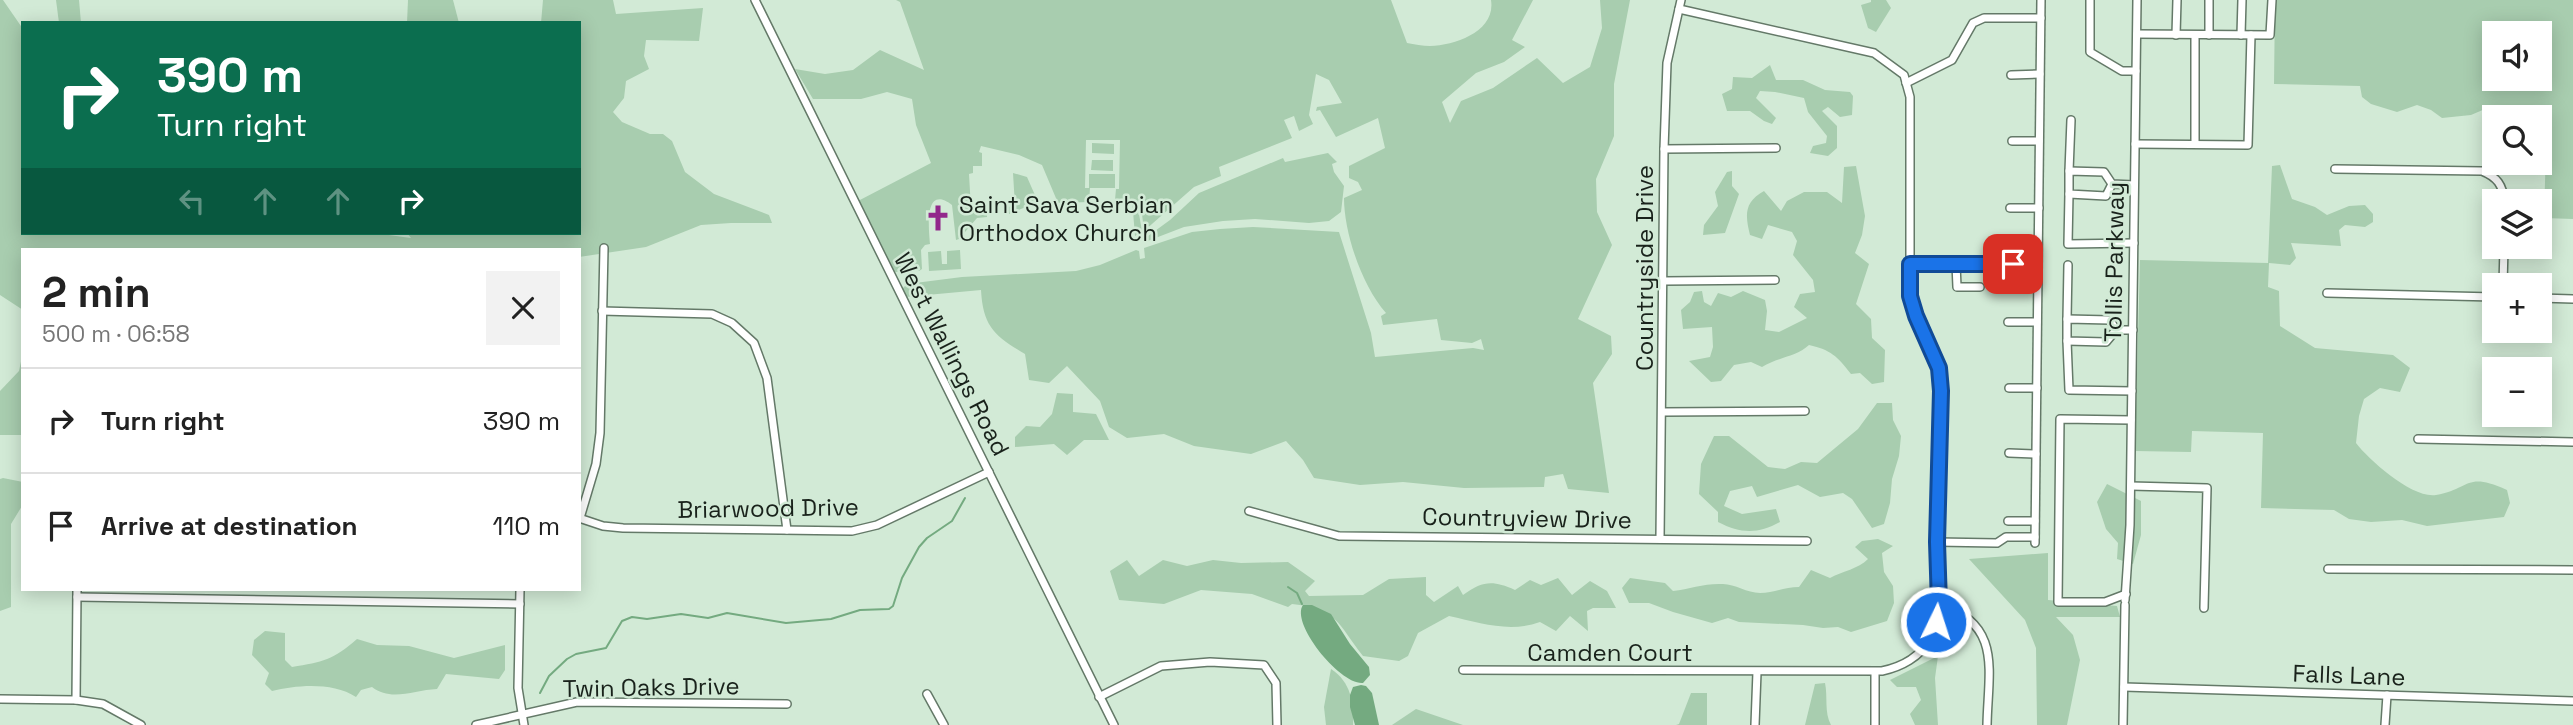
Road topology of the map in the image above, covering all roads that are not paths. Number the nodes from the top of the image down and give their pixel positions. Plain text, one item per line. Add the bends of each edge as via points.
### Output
1 (754, 0) edge
2 (1681, 0) edge
3 (2041, 0) edge
4 (2091, 0) edge
5 (2137, 0) edge
6 (2177, 0) edge
7 (2209, 0) edge
8 (2242, 0) edge
9 (2272, 0) edge
10 (1679, 9) junction
11 (2041, 18) junction
12 (2137, 34) junction
13 (2176, 35) junction
14 (2195, 35) junction
15 (2209, 35) junction
16 (2241, 35) junction
17 (2250, 35) junction
18 (2136, 71) junction
19 (2040, 74) junction
20 (2011, 75) dead end
21 (1906, 83) junction
22 (2071, 120) dead end
23 (2012, 141) dead end
24 (2039, 141) junction
25 (2134, 144) junction
26 (2195, 144) junction
27 (1776, 148) dead end
28 (1664, 149) junction
29 (2335, 169) dead end
30 (2069, 171) junction
31 (2112, 184) junction
32 (2134, 185) junction
33 (2502, 189) edge
34 (2069, 194) junction
35 (2010, 208) dead end
36 (2039, 208) junction
37 (2134, 243) junction
38 (604, 248) dead end
39 (1910, 264) junction
40 (1956, 264) junction
41 (2038, 264) junction
42 (2068, 265) dead end
43 (1775, 280) dead end
44 (1664, 281) junction
45 (1980, 287) dead end
46 (2327, 293) dead end
47 (2482, 297) edge
48 (2552, 298) edge
49 (2573, 299) edge
50 (602, 311) junction
51 (2067, 319) junction
52 (2008, 322) dead end
53 (2037, 322) junction
54 (2116, 330) junction
55 (2133, 330) junction
56 (2067, 341) junction
57 (2009, 388) dead end
58 (2037, 388) junction
59 (2132, 391) junction
60 (1805, 411) dead end
61 (1662, 412) junction
62 (2132, 420) junction
63 (2418, 439) dead end
64 (2573, 442) edge
65 (2009, 453) dead end
66 (2036, 454) junction
67 (989, 472) junction
68 (2131, 486) junction
69 (1249, 511) dead end
70 (581, 515) edge
71 (581, 518) edge
72 (2008, 521) dead end
73 (2035, 521) junction
74 (787, 530) junction
75 (1660, 539) junction
76 (1807, 541) dead end
77 (1937, 542) junction
78 (2328, 569) dead end
79 (2573, 570) edge
80 (520, 591) edge
81 (77, 594) edge
82 (2125, 600) junction
83 (520, 604) junction
84 (1939, 604) junction
85 (2204, 608) dead end
86 (1463, 670) dead end
87 (1875, 671) junction
88 (1757, 672) junction
89 (2124, 687) junction
90 (927, 694) dead end
91 (2386, 695) junction
92 (1099, 697) junction
93 (0, 699) edge
94 (76, 700) junction
95 (2573, 701) edge
96 (787, 704) dead end
97 (522, 715) junction
98 (141, 725) edge
99 (476, 725) edge
100 (524, 725) edge
101 (944, 725) edge
102 (1114, 725) edge
103 (1276, 725) edge
104 (1755, 725) edge
105 (1875, 725) edge
106 (1987, 725) edge
107 (2123, 725) edge
108 (2385, 725) edge

1 - 67 street, West Wallings Road
2 - 10 street, Countryside Drive
3 - 11 street
4 - 18 street via 2090,52 2122,71
5 - 12 street, Tollis Parkway
6 - 13 street
7 - 15 street
8 - 16 street
9 - 17 street via 2270,35
10 - 21 street via 1874,52 1904,75
10 - 28 street, Countryside Drive via 1667,63
11 - 19 street
11 - 21 street via 1984,18 1973,23 1952,60
12 - 13 street
12 - 18 street, Tollis Parkway
13 - 14 street
14 - 15 street
14 - 26 street
15 - 16 street
16 - 17 street
17 - 26 street via 2248,145
18 - 25 street, Tollis Parkway
19 - 20 street
19 - 24 street
21 - 39 street, Camden Court via 1910,97
22 - 30 street
23 - 24 street
24 - 36 street
25 - 26 street
25 - 32 street, Tollis Parkway
27 - 28 street
28 - 44 street, Countryside Drive
29 - 33 street via 2482,171 2498,180
30 - 31 street via 2104,172
30 - 34 street
31 - 32 street
31 - 34 street via 2106,196
32 - 37 street, Tollis Parkway
34 - 37 street via 2067,244
35 - 36 street
36 - 41 street
37 - 55 street, Tollis Parkway
38 - 50 street
39 - 40 street
39 - 77 street, Camden Court via 1910,296 1939,368
40 - 41 street
40 - 45 street via 1956,287
41 - 53 street
42 - 51 street
43 - 44 street
44 - 61 street, Countryside Drive
46 - 47 street
48 - 49 street
50 - 70 street via 600,433
50 - 74 street via 712,314 732,323 754,344 767,377
51 - 54 street via 2110,320
51 - 56 street
52 - 53 street
53 - 58 street
54 - 55 street
54 - 56 street via 2106,342
55 - 59 street, Tollis Parkway
56 - 59 street via 2070,390
57 - 58 street
58 - 66 street
59 - 62 street, Tollis Parkway
60 - 61 street
61 - 75 street, Countryside Drive
62 - 68 street, Tollis Parkway
62 - 82 street via 2060,419 2058,602
63 - 64 street
65 - 66 street
66 - 73 street
67 - 74 street, Briarwood Drive via 877,525 852,531
67 - 92 street, West Wallings Road
68 - 82 street, Tollis Parkway
68 - 85 street via 2207,488
69 - 75 street, Countryview Drive via 1339,536
71 - 74 street, Briarwood Drive via 623,528
72 - 73 street
73 - 77 street via 2035,540 2006,537 1997,544
75 - 76 street, Countryview Drive
77 - 84 street, Camden Court
78 - 79 street
80 - 83 street
81 - 83 street
81 - 94 street
82 - 89 street, Tollis Parkway
83 - 97 street via 518,688
84 - 87 street, Camden Court via 1933,631 1919,654 1896,668
84 - 106 street via 1977,625 1989,647
86 - 88 street, Camden Court
87 - 88 street, Camden Court
87 - 105 street
88 - 104 street
89 - 91 street, Falls Lane
89 - 107 street, Tollis Parkway
90 - 101 street
91 - 95 street, Falls Lane
91 - 108 street
92 - 102 street, West Wallings Road
92 - 103 street via 1161,666 1210,662 1264,665 1276,683
93 - 94 street
94 - 98 street via 103,704
96 - 97 street, Twin Oaks Drive via 577,702
97 - 99 street, Twin Oaks Drive
97 - 100 street

